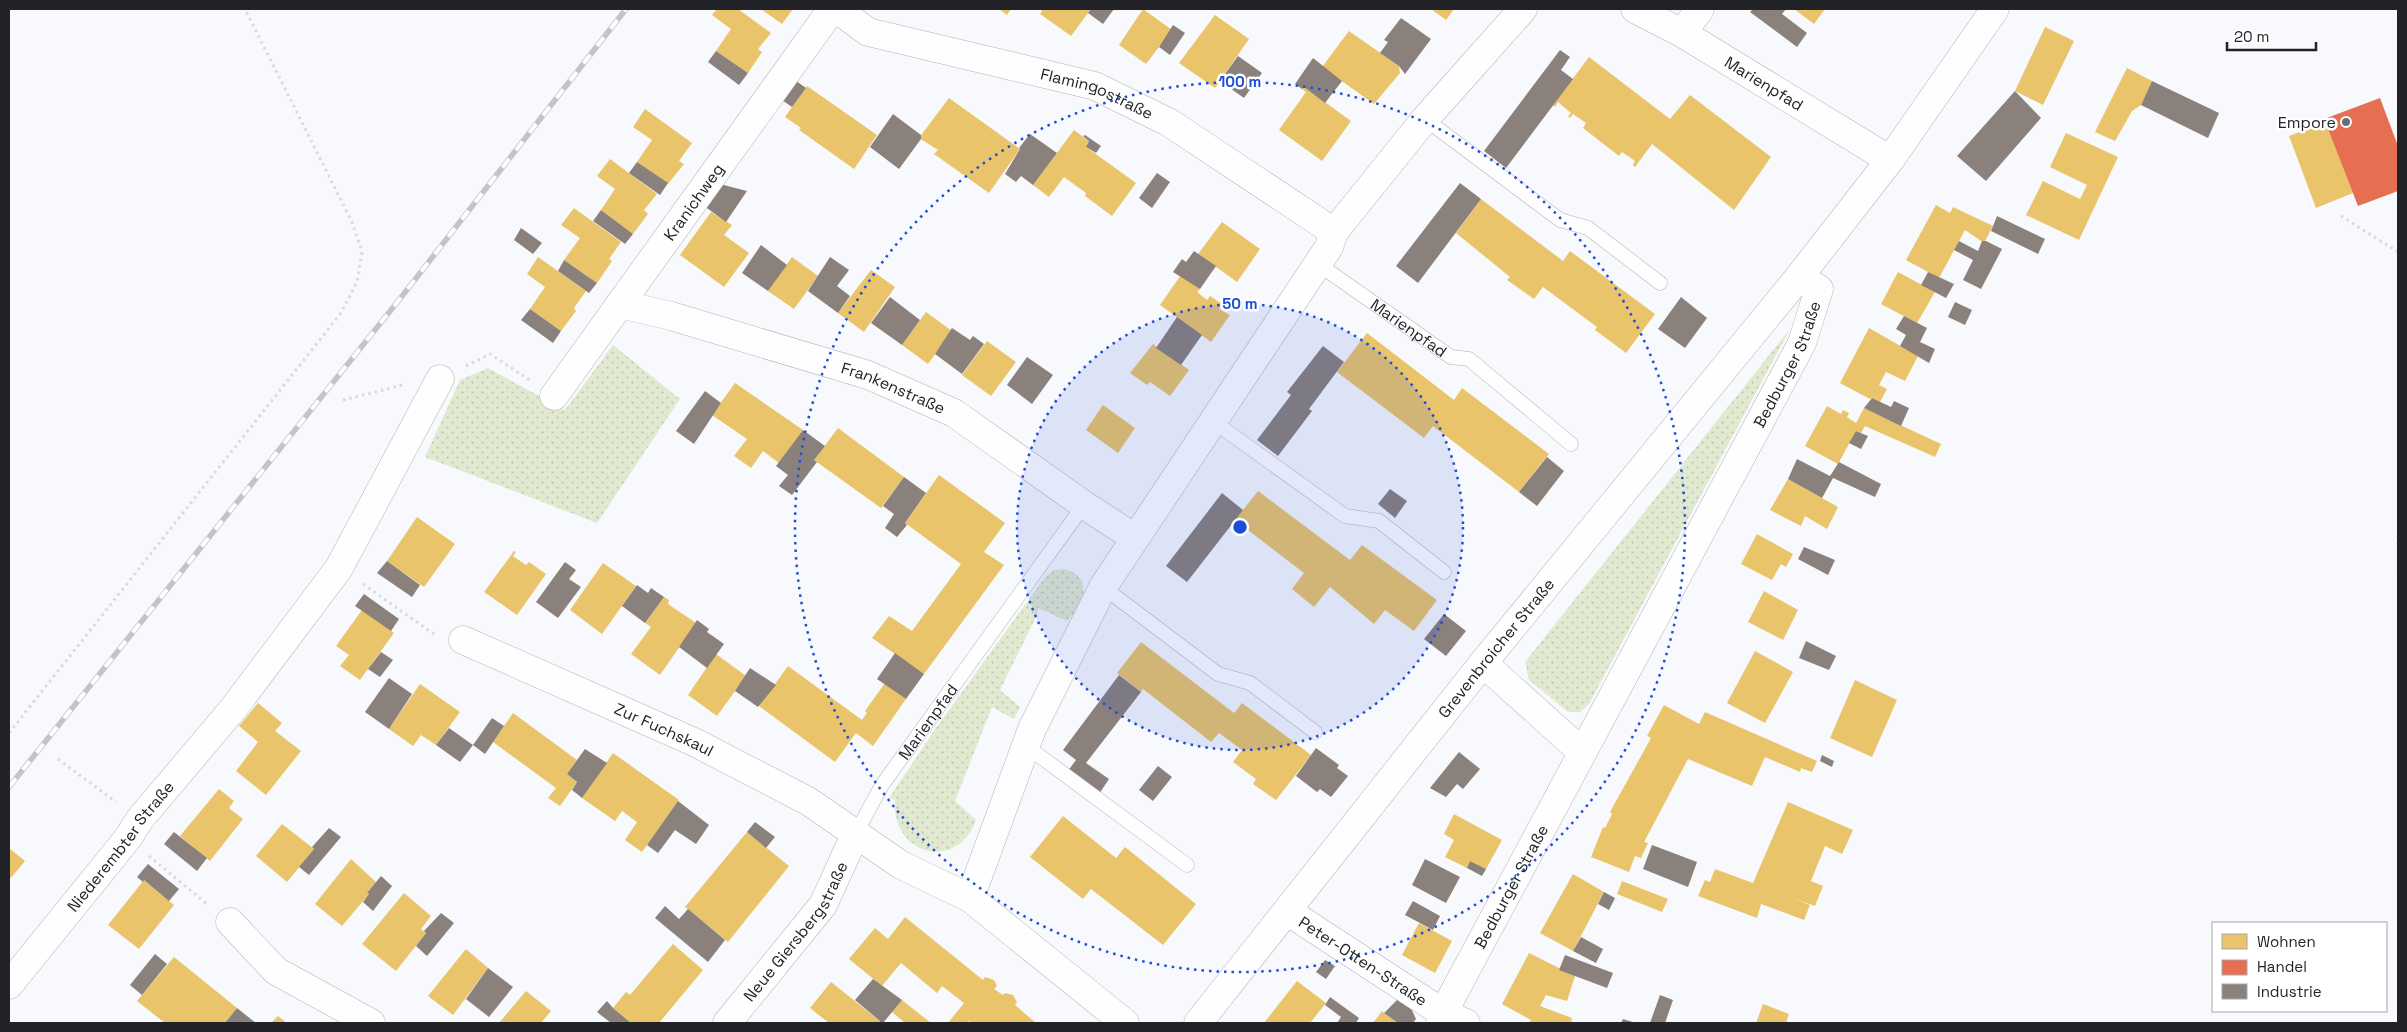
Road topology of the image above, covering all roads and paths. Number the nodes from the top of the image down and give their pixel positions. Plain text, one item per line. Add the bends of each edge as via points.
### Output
1 (245, 9) edge
2 (832, 9) edge
3 (837, 9) edge
4 (1523, 9) edge
5 (1635, 9) edge
6 (1700, 9) edge
7 (1995, 9) edge
8 (1682, 33) junction
9 (1425, 120) junction
10 (1890, 160) junction
11 (2341, 216) dead end
12 (1334, 232) junction
13 (2398, 252) edge
14 (1318, 264) junction
15 (1799, 277) junction
16 (1660, 283) dead end
17 (620, 304) junction
18 (440, 379) junction
19 (554, 396) joint
20 (343, 400) dead end
21 (1214, 422) junction
22 (1571, 444) dead end
23 (1084, 505) junction
24 (2398, 536) edge
25 (1135, 538) junction
26 (339, 568) junction
27 (1444, 572) dead end
28 (2398, 578) edge
29 (1103, 588) junction
30 (463, 640) joint
31 (1483, 664) junction
32 (1315, 732) dead end
33 (9, 733) edge
34 (1026, 746) junction
35 (1582, 752) junction
36 (58, 759) dead end
37 (134, 829) junction
38 (855, 835) junction
39 (1187, 865) dead end
40 (970, 898) junction
41 (1287, 912) junction
42 (230, 922) joint
43 (9, 985) edge
44 (1450, 1020) edge
45 (371, 1023) edge
46 (727, 1023) edge
47 (1124, 1023) edge
48 (1198, 1023) edge

1 - 33 path via 352,222 362,252 357,282 341,313
2 - 17 street, Kranichweg
3 - 12 street, Flamingostraße via 868,32 1095,86 1170,123
4 - 9 street
5 - 8 street, Marienpfad
6 - 8 street
7 - 10 street, Bedburger Straße
8 - 10 street, Marienpfad
9 - 12 street
9 - 16 lane via 1560,220 1588,228
10 - 15 street, Bedburger Straße
11 - 13 path
12 - 14 street
14 - 21 street
14 - 22 lane, Marienpfad via 1451,357 1469,359
15 - 31 street, Grevenbroicher Straße
15 - 35 street, Bedburger Straße via 1819,289 1802,343
17 - 19 street, Kranichweg
17 - 23 street, Frankenstraße via 671,316 868,375 954,413
18 - 19 path via 490,354
18 - 20 path via 413,382
18 - 26 street, Niederembter Straße
21 - 25 street
21 - 27 lane via 1346,516 1379,521
23 - 25 street, Frankenstraße
23 - 38 lane, Marienpfad via 882,785
24 - 28 path
25 - 29 street
26 - 30 path via 437,637
26 - 37 street, Niederembter Straße via 233,709
29 - 32 lane via 1218,674 1250,683
29 - 34 street
30 - 38 street, Zur Fuchskaul via 694,742 808,800
31 - 35 street
31 - 41 street, Grevenbroicher Straße
34 - 39 lane
34 - 40 street
35 - 44 street, Bedburger Straße
36 - 37 path
37 - 42 path
37 - 43 street, Niederembter Straße
38 - 40 street via 901,865
38 - 46 street, Neue Giersbergstraße via 823,905
40 - 47 street
41 - 44 street, Peter-Otten-Straße
41 - 48 street, Grevenbroicher Straße
42 - 45 street via 276,971

